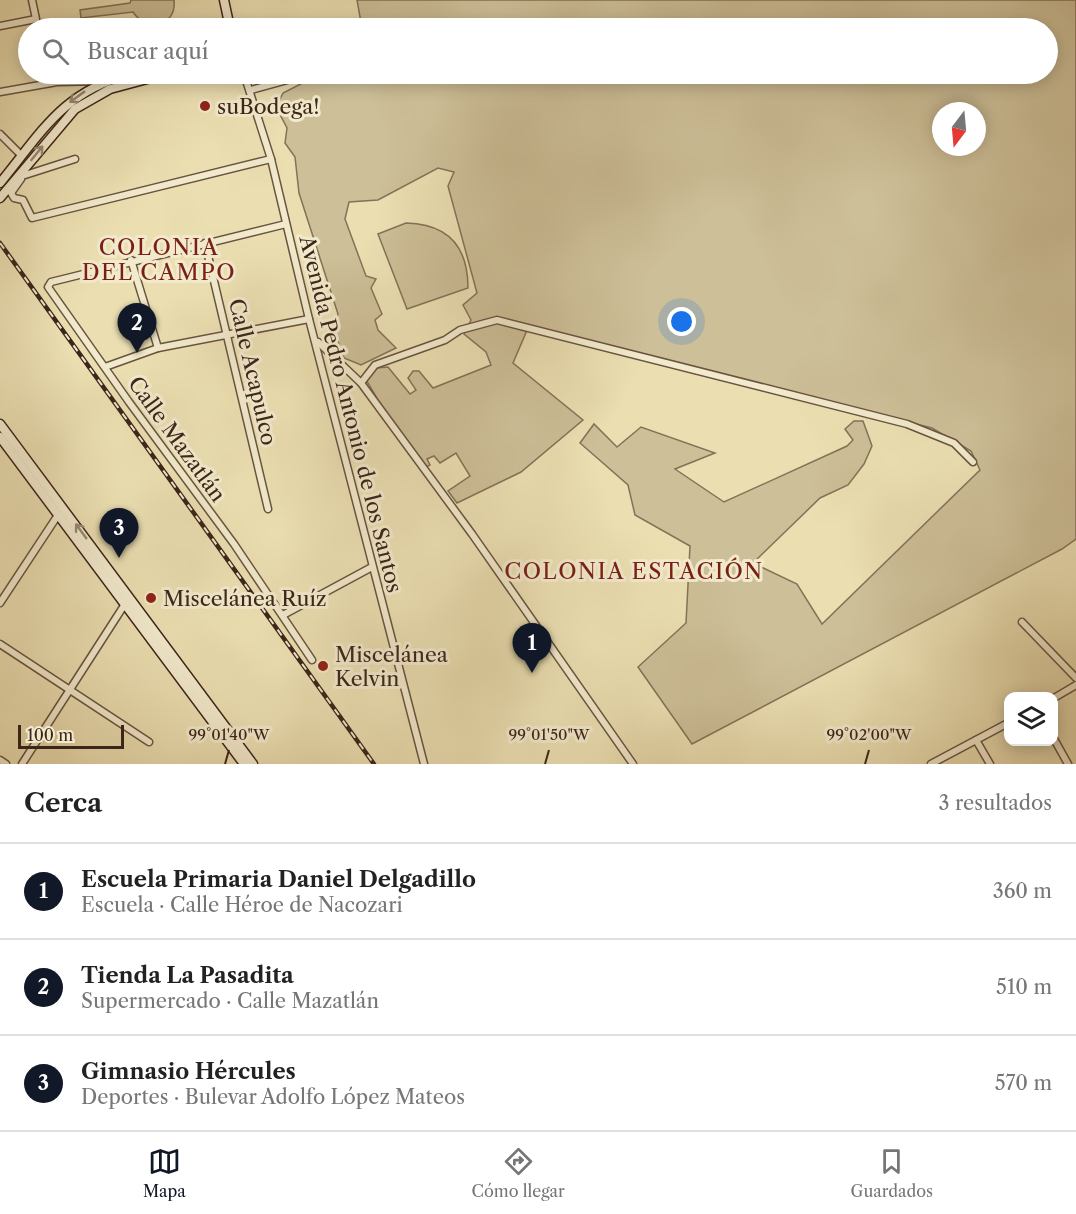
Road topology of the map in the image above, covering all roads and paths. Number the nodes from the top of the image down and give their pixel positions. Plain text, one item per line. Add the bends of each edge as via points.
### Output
1 (32, 0) edge
2 (224, 0) edge
3 (36, 18) edge
4 (228, 18) edge
5 (18, 22) edge
6 (0, 26) edge
7 (46, 84) edge
8 (99, 84) edge
9 (129, 84) edge
10 (248, 84) edge
11 (273, 84) edge
12 (251, 90) junction
13 (0, 92) edge
14 (0, 134) edge
15 (22, 156) junction
16 (75, 159) dead end
17 (271, 159) junction
18 (22, 175) junction
19 (0, 183) edge
20 (0, 198) edge
21 (286, 224) junction
22 (205, 243) junction
23 (131, 260) junction
24 (309, 318) junction
25 (228, 336) junction
26 (317, 341) junction
27 (158, 348) junction
28 (105, 367) junction
29 (361, 383) junction
30 (0, 424) edge
31 (0, 437) edge
32 (973, 462) dead end
33 (268, 509) dead end
34 (62, 512) junction
35 (372, 567) junction
36 (0, 603) edge
37 (125, 604) junction
38 (283, 615) junction
39 (1022, 622) dead end
40 (0, 644) edge
41 (312, 660) dead end
42 (1076, 678) edge
43 (1076, 685) edge
44 (71, 690) junction
45 (1058, 695) edge
46 (1004, 725) edge
47 (976, 740) junction
48 (149, 742) dead end
49 (1057, 746) edge
50 (0, 760) edge
51 (6, 764) edge
52 (22, 764) edge
53 (244, 764) edge
54 (253, 764) edge
55 (424, 764) edge
56 (633, 764) edge
57 (931, 764) edge
58 (990, 764) edge
59 (1068, 764) edge

1 - 3 street
2 - 4 main road
5 - 6 street
7 - 13 street
8 -> 15 main road via 68,103
18 -> 9 main road via 75,109 110,89
10 - 12 street, Avenida Pedro Antonio de los Santos
11 - 12 street
12 - 17 street, Avenida Pedro Antonio de los Santos
14 - 15 street
15 - 19 main road
16 - 18 street
17 - 18 street via 32,218 23,200 11,193
17 - 21 street, Avenida Pedro Antonio de los Santos
18 - 20 main road
21 - 22 street
21 - 24 street, Avenida Pedro Antonio de los Santos
22 - 23 street
22 - 25 street, Calle Acapulco
23 - 27 street
23 - 28 street via 51,282 48,287
24 - 25 street, Calle Mazatlán
24 - 26 street, Avenida Pedro Antonio de los Santos
25 - 27 street, Calle Mazatlán
25 - 33 street, Calle Acapulco
26 - 29 street
26 - 35 street, Avenida Pedro Antonio de los Santos
27 - 28 street, Calle Mazatlán
28 - 38 street, Calle Mazatlán
29 - 32 street via 375,365 445,340 460,330 497,320 908,424 954,443
29 - 56 street
30 - 34 main road
31 - 34 main road
34 - 36 street
34 - 37 main road
54 -> 34 main road
35 - 38 street
35 - 55 street, Avenida Pedro Antonio de los Santos
37 - 44 street
37 - 53 main road
38 - 41 street, Calle Mazatlán
39 - 42 street
40 - 44 street
43 - 45 street
44 - 48 street
44 - 52 street
46 - 47 street
47 - 57 street
47 - 58 street
49 - 59 street
50 - 51 street

